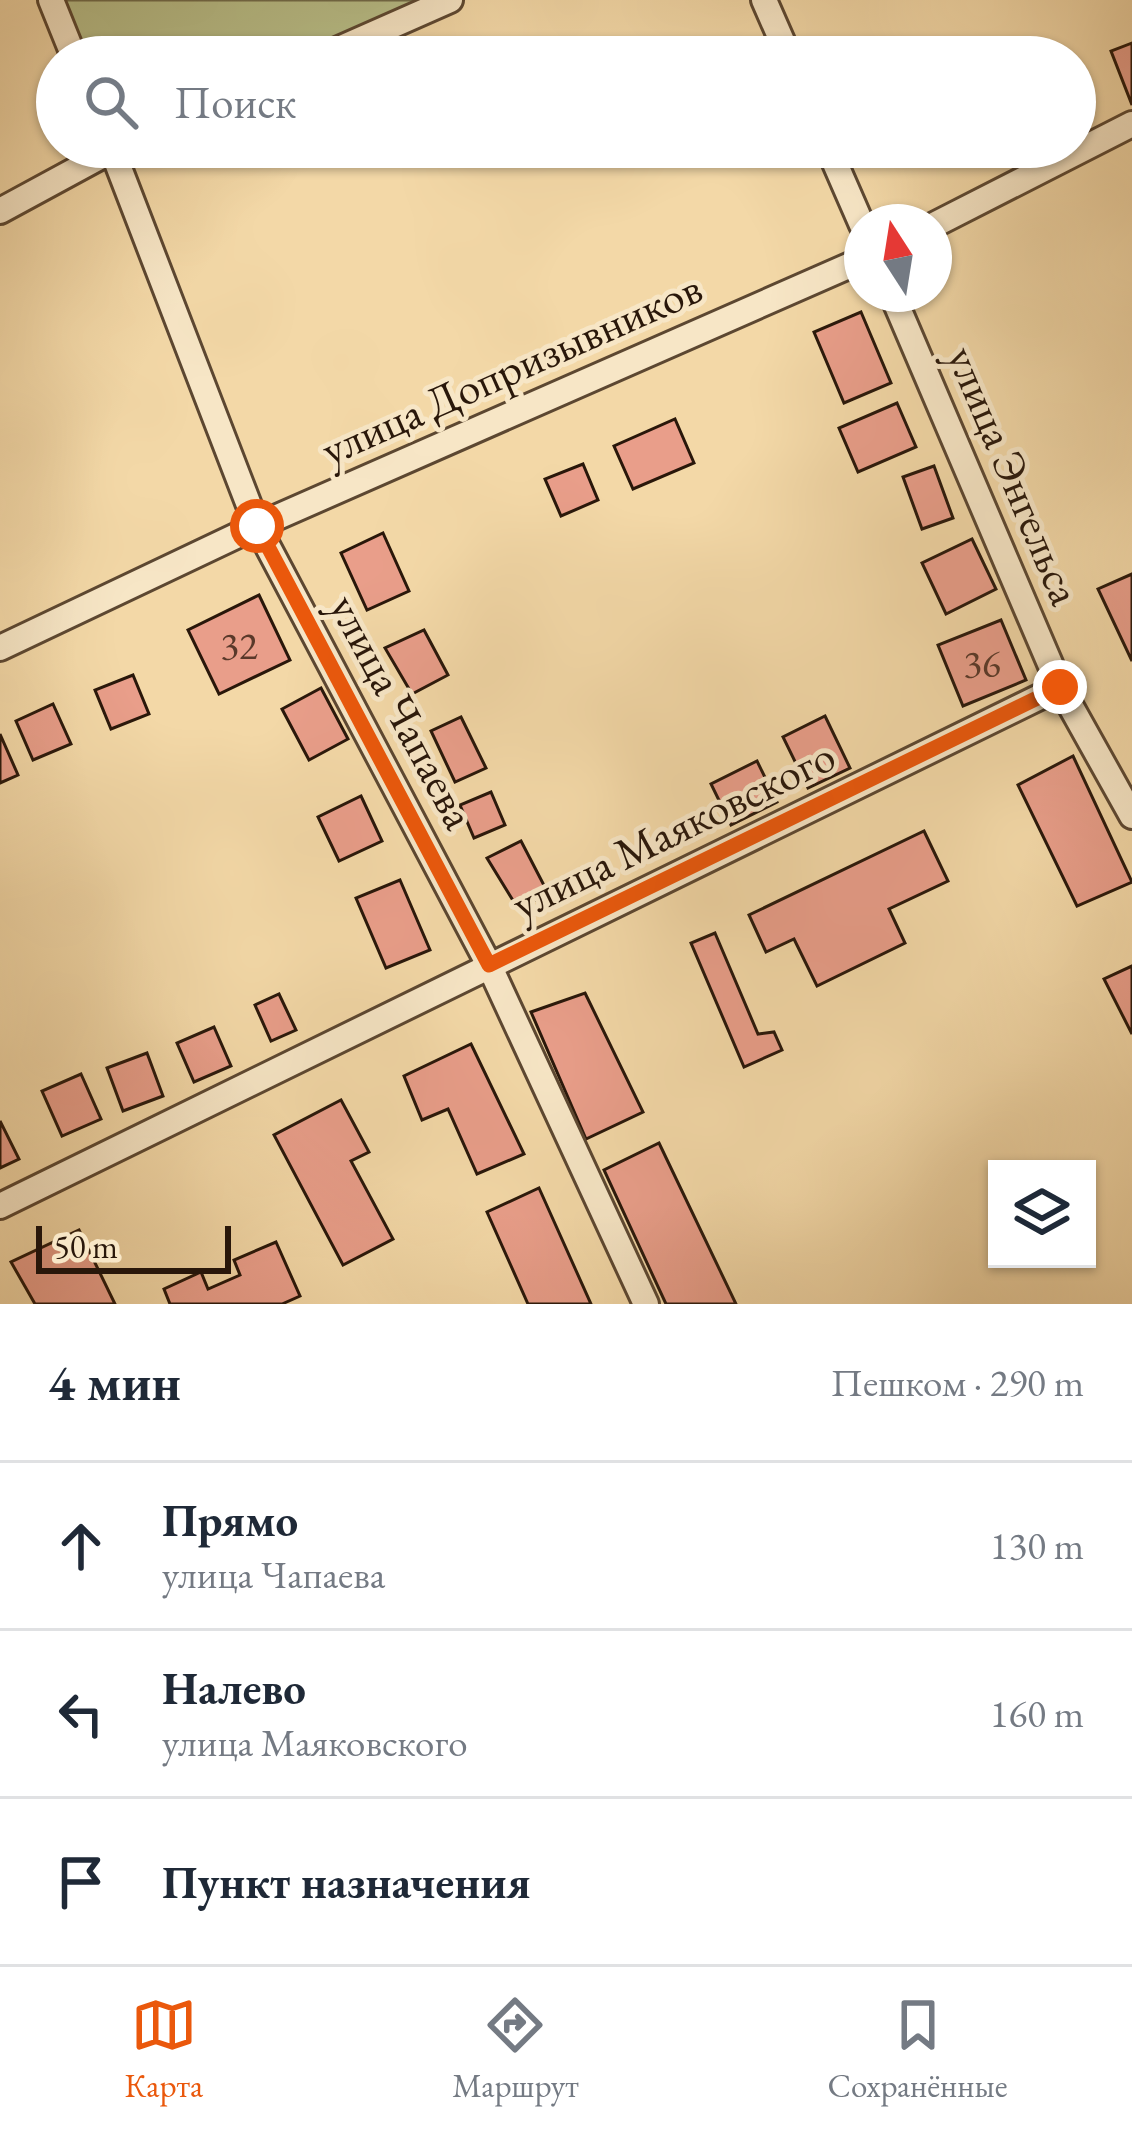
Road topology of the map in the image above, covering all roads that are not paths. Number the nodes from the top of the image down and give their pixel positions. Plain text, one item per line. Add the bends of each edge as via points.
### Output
1 (51, 0) edge
2 (450, 0) edge
3 (764, 0) edge
4 (66, 36) edge
5 (369, 36) edge
6 (780, 36) edge
7 (1132, 124) edge
8 (1096, 142) edge
9 (78, 168) edge
10 (122, 168) edge
11 (837, 168) edge
12 (1046, 168) edge
13 (853, 204) edge
14 (0, 211) edge
15 (952, 216) edge
16 (844, 268) edge
17 (900, 312) edge
18 (257, 526) junction
19 (0, 648) edge
20 (1060, 687) junction
21 (1132, 816) edge
22 (489, 965) junction
23 (0, 1206) edge
24 (646, 1304) edge

1 - 4 street
2 - 5 street
3 - 6 street
7 - 8 street
9 - 14 street
10 - 18 street, улица Чапаева
11 - 13 street
12 - 15 street
16 - 18 street, улица Допризывников
17 - 20 street, улица Энгельса
18 - 19 street, улица Допризывников
18 - 22 street, улица Чапаева
20 - 21 street, улица Энгельса
20 - 22 street, улица Маяковского
22 - 23 street, улица Маяковского
22 - 24 street, улица Чапаева

